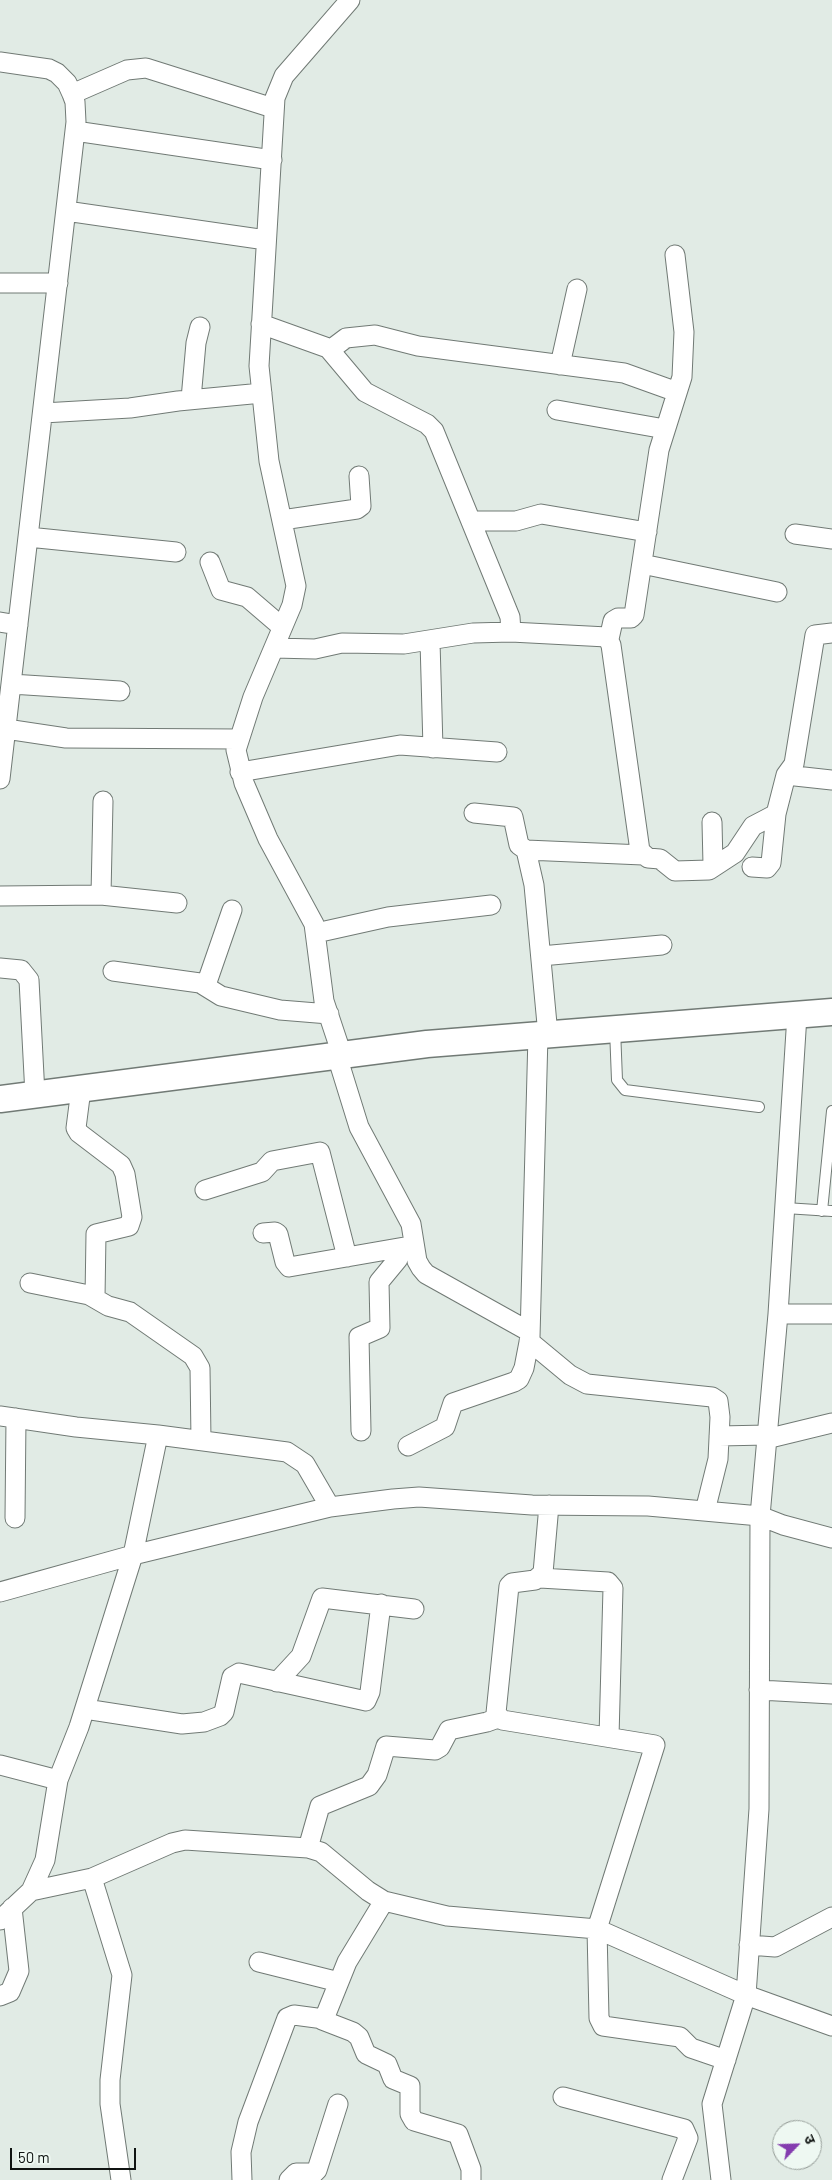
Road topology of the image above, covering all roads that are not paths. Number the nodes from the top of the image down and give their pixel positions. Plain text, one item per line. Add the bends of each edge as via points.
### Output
1 (350, 0) edge
2 (0, 62) edge
3 (72, 94) junction
4 (274, 108) junction
5 (75, 131) junction
6 (272, 160) junction
7 (66, 211) junction
8 (266, 240) junction
9 (675, 255) dead end
10 (58, 282) junction
11 (0, 283) edge
12 (577, 289) dead end
13 (260, 324) junction
14 (200, 327) dead end
15 (330, 350) junction
16 (560, 365) junction
17 (677, 392) junction
18 (262, 393) junction
19 (191, 399) junction
20 (557, 410) dead end
21 (43, 413) junction
22 (665, 428) junction
23 (359, 476) dead end
24 (282, 520) junction
25 (472, 521) junction
26 (647, 532) junction
27 (795, 534) dead end
28 (28, 537) junction
29 (832, 539) edge
30 (176, 552) dead end
31 (210, 562) dead end
32 (642, 564) junction
33 (778, 592) dead end
34 (9, 623) edge
35 (282, 627) junction
36 (511, 632) junction
37 (832, 633) edge
38 (609, 639) junction
39 (430, 641) junction
40 (274, 648) junction
41 (11, 684) junction
42 (120, 691) dead end
43 (4, 720) edge
44 (238, 739) junction
45 (433, 748) junction
46 (497, 752) dead end
47 (240, 772) junction
48 (786, 775) junction
49 (0, 779) edge
50 (832, 780) edge
51 (102, 801) dead end
52 (474, 813) dead end
53 (776, 814) junction
54 (712, 822) dead end
55 (526, 850) junction
56 (643, 855) junction
57 (714, 865) junction
58 (752, 867) dead end
59 (101, 895) junction
60 (0, 896) edge
61 (177, 903) dead end
62 (490, 905) dead end
63 (232, 910) dead end
64 (316, 933) junction
65 (662, 945) dead end
66 (541, 956) junction
67 (0, 968) edge
68 (114, 971) dead end
69 (206, 985) junction
70 (832, 1012) edge
71 (329, 1014) junction
72 (797, 1015) junction
73 (615, 1029) junction
74 (543, 1035) junction
75 (340, 1055) junction
76 (80, 1089) junction
77 (35, 1095) junction
78 (0, 1100) edge
79 (759, 1107) dead end
80 (832, 1111) edge
81 (205, 1190) dead end
82 (785, 1208) junction
83 (827, 1211) edge
84 (263, 1233) dead end
85 (408, 1247) junction
86 (347, 1257) junction
87 (30, 1283) dead end
88 (95, 1298) junction
89 (778, 1314) junction
90 (832, 1314) edge
91 (530, 1336) junction
92 (8, 1417) edge
93 (832, 1423) edge
94 (362, 1431) dead end
95 (158, 1435) junction
96 (719, 1436) junction
97 (766, 1437) junction
98 (201, 1440) junction
99 (408, 1446) dead end
100 (549, 1505) junction
101 (330, 1507) junction
102 (705, 1511) junction
103 (760, 1516) junction
104 (15, 1518) dead end
105 (832, 1538) edge
106 (133, 1555) junction
107 (540, 1578) junction
108 (0, 1592) edge
109 (381, 1604) junction
110 (414, 1608) dead end
111 (277, 1682) junction
112 (759, 1690) junction
113 (832, 1694) edge
114 (84, 1709) junction
115 (498, 1718) junction
116 (609, 1737) junction
117 (0, 1765) edge
118 (58, 1780) junction
119 (308, 1848) junction
120 (92, 1878) junction
121 (31, 1891) junction
122 (384, 1901) junction
123 (6, 1914) edge
124 (832, 1918) edge
125 (598, 1929) junction
126 (749, 1945) junction
127 (259, 1962) dead end
128 (339, 1982) junction
129 (746, 1995) junction
130 (0, 1996) edge
131 (322, 2020) junction
132 (832, 2026) edge
133 (726, 2060) junction
134 (563, 2097) dead end
135 (338, 2104) dead end
136 (122, 2180) edge
137 (242, 2180) edge
138 (289, 2180) edge
139 (471, 2180) edge
140 (672, 2180) edge
141 (721, 2180) edge

1 - 4 street via 284,76
2 - 3 street via 49,69 67,83
3 - 4 street via 127,70 146,68
3 - 5 street
4 - 6 street
5 - 6 street
5 - 7 street
6 - 8 street
7 - 8 street
7 - 10 street
8 - 13 street
9 - 17 street via 684,332 683,368
10 - 11 street
10 - 21 street
12 - 16 street
13 - 15 street via 320,343
13 - 18 street
14 - 19 street
15 - 16 street via 346,338 369,334 418,346
15 - 25 street via 366,392 434,431
16 - 17 street via 624,373
17 - 22 street
18 - 19 street
18 - 24 street via 269,462
19 - 21 street via 130,408
20 - 22 street
21 - 28 street
22 - 26 street
23 - 24 street via 361,506 358,509
24 - 35 street via 296,586 292,606
25 - 26 street via 516,521 541,514
25 - 36 street via 510,617
26 - 32 street
27 - 29 street
28 - 30 street
28 - 34 street
31 - 35 street via 221,590 247,597
32 - 33 street
32 - 38 street via 633,617 615,619
34 - 41 street
35 - 40 street
36 - 38 street
36 - 39 street via 456,635
37 - 48 street via 815,635 794,764
38 - 56 street
39 - 40 street
39 - 45 street
40 - 44 street
41 - 42 street
41 - 43 street
43 - 44 street via 66,738
43 - 49 street
44 - 47 street via 236,750
45 - 46 street
45 - 47 street via 394,746
47 - 64 street via 268,839 309,911
48 - 50 street
48 - 53 street
51 - 59 street
52 - 55 street via 513,817 519,845
53 - 57 street via 753,826 735,853
53 - 58 street via 771,863 767,868
54 - 57 street
55 - 56 street
55 - 66 street via 534,885
56 - 57 street via 660,859 675,872 706,870
59 - 60 street
59 - 61 street
62 - 64 street via 388,917
63 - 69 street
64 - 71 street via 323,994
65 - 66 street
66 - 74 street
67 - 77 street via 21,970 29,980
68 - 69 street
69 - 71 street via 221,996 280,1010
70 - 72 main road
71 - 75 street
72 - 73 main road
72 - 82 street
73 - 74 main road
73 - 79 lane via 617,1080 625,1090
74 - 75 main road
74 - 91 street
75 - 76 main road
75 - 85 street via 359,1127 411,1224
76 - 77 main road
76 - 88 street via 76,1128 121,1165 132,1217 129,1226 96,1234
77 - 78 main road
80 - 83 lane
81 - 86 street via 262,1172 272,1161 320,1152
82 - 83 lane
82 - 89 street
84 - 86 street via 278,1234 289,1267
85 - 86 street
85 - 91 street via 426,1274
85 - 94 street via 379,1282 380,1328 359,1338
87 - 88 street
88 - 98 street via 108,1306 135,1314 198,1362
89 - 90 street
89 - 97 street
91 - 96 street via 570,1375 587,1384 712,1397 720,1406
91 - 99 street via 519,1379 453,1403 445,1427
92 - 95 street via 76,1428
92 - 104 street
93 - 97 street
95 - 98 street
95 - 106 street
96 - 97 street
96 - 102 street via 716,1471
97 - 103 street
98 - 101 street via 287,1452 305,1464
100 - 101 street via 419,1498
100 - 102 street via 648,1506
100 - 107 street
101 - 106 street
102 - 103 street
103 - 105 street via 783,1526
103 - 112 street
106 - 108 street
106 - 114 street
107 - 115 street via 509,1586 495,1708
107 - 116 street via 608,1582 613,1588
109 - 110 street
109 - 111 street via 322,1598 300,1656
109 - 111 street via 370,1692 366,1701
111 - 114 street via 235,1674 224,1712 194,1724
112 - 113 street
112 - 126 street via 759,1809
114 - 118 street
115 - 116 street
115 - 119 street via 449,1730 435,1750 386,1746 377,1775 369,1786 320,1806
116 - 125 street via 653,1744 655,1748
117 - 118 street
118 - 121 street via 45,1860
119 - 120 street via 185,1840 172,1842
119 - 122 street via 326,1855
120 - 121 street
120 - 136 street via 122,1976 110,2080 110,2104
121 - 123 street
122 - 125 street via 447,1916
122 - 128 street via 347,1962
123 - 130 street via 19,1971 10,1992
124 - 126 street via 775,1947
125 - 129 street
125 - 133 street via 599,2018 603,2026 680,2037 691,2048
126 - 129 street
127 - 128 street
128 - 131 street
129 - 132 street
129 - 133 street
131 - 137 street via 294,2015 287,2018 246,2130 241,2152
131 - 139 street via 353,2032 366,2054 387,2064 393,2079 410,2086 410,2114 414,2121 458,2134 471,2168
133 - 141 street via 712,2104
134 - 140 street via 684,2130 688,2138
135 - 138 street via 317,2170 314,2173 296,2173

